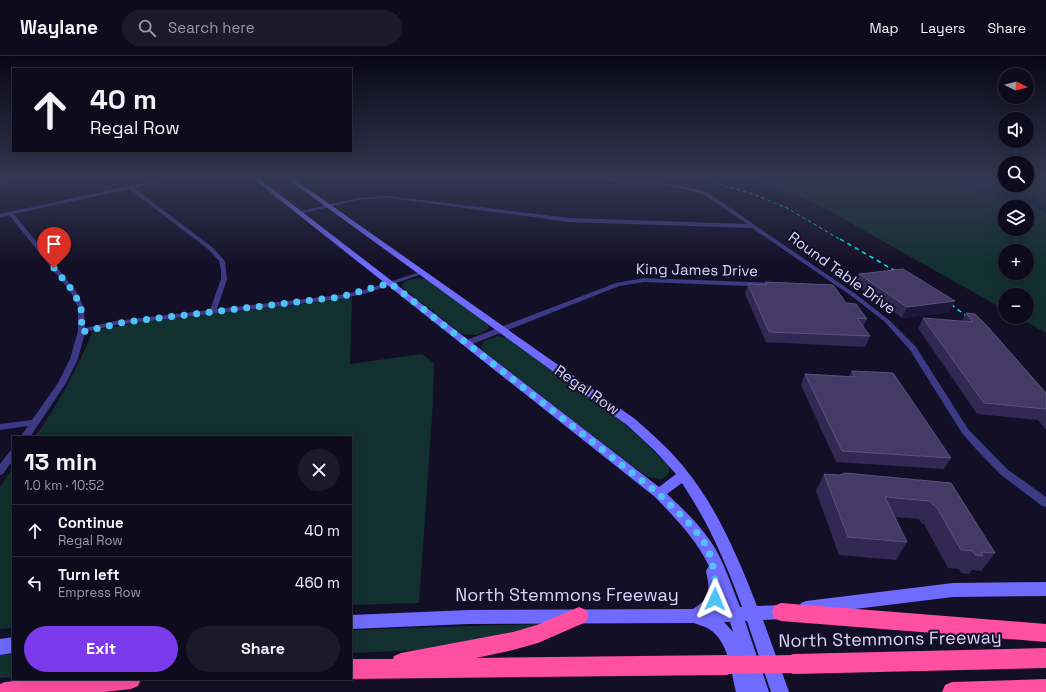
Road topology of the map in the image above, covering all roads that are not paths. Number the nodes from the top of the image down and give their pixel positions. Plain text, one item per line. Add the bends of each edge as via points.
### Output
1 (43, 207) edge
2 (156, 207) edge
3 (293, 207) edge
4 (321, 207) edge
5 (330, 207) edge
6 (470, 207) edge
7 (725, 207) edge
8 (300, 212) junction
9 (11, 214) junction
10 (0, 216) edge
11 (753, 226) junction
12 (422, 273) junction
13 (390, 283) junction
14 (781, 285) edge
15 (827, 286) edge
16 (842, 287) junction
17 (213, 312) junction
18 (502, 329) junction
19 (82, 332) junction
20 (467, 343) junction
21 (36, 422) junction
22 (0, 427) edge
23 (26, 436) edge
24 (12, 454) edge
25 (0, 471) edge
26 (683, 475) junction
27 (659, 494) junction
28 (1046, 503) edge
29 (707, 548) junction
30 (1046, 589) edge
31 (781, 612) junction
32 (735, 614) junction
33 (752, 614) junction
34 (580, 616) junction
35 (693, 616) junction
36 (352, 622) edge
37 (1046, 633) edge
38 (12, 645) edge
39 (0, 647) edge
40 (1046, 658) edge
41 (352, 669) edge
42 (374, 669) junction
43 (121, 680) edge
44 (1046, 689) edge
45 (5, 692) edge
46 (745, 692) edge
47 (760, 692) edge
48 (780, 692) edge
49 (952, 692) edge

1 - 9 street
2 - 17 street via 210,248 222,261 224,279
3 - 8 main road
4 - 8 street
5 - 12 main road, Regal Row
6 - 11 street via 570,220
7 - 11 street, Round Table Drive
8 - 13 main road
9 - 10 street
9 - 19 street via 73,291 81,307
11 - 16 street, Round Table Drive
12 - 13 street
12 - 18 main road, Regal Row
13 - 17 street via 340,297
13 - 20 main road
14 - 18 street, King James Drive via 630,281 606,287
15 - 16 street
16 - 28 street, Round Table Drive via 887,321 906,340 981,450 1004,472
17 - 19 street via 115,323
18 - 20 street, King James Drive
18 - 26 main road, Regal Row via 631,422
19 - 21 street via 74,359 62,383
20 - 27 main road
21 - 22 street
21 - 23 street
24 - 25 street
26 - 27 main road
26 - 33 main road, Regal Row via 704,504 728,549
27 - 29 main road via 693,528
29 - 32 main road
29 - 35 main road via 716,580 715,599 712,605
30 - 31 main road, North Stemmons Freeway via 928,592
31 - 33 main road, North Stemmons Freeway
31 - 37 highway
32 - 33 main road, North Stemmons Freeway
32 - 35 main road, North Stemmons Freeway
32 - 47 main road
33 - 48 main road, Regal Row
34 - 35 main road, North Stemmons Freeway
34 - 36 main road, North Stemmons Freeway
34 - 42 highway via 538,634 513,641
35 - 46 main road via 715,624 725,633 732,644
38 - 39 main road
40 - 42 highway, North Stemmons Freeway, bridge
41 - 42 highway, North Stemmons Freeway
43 - 45 highway
44 - 49 highway

